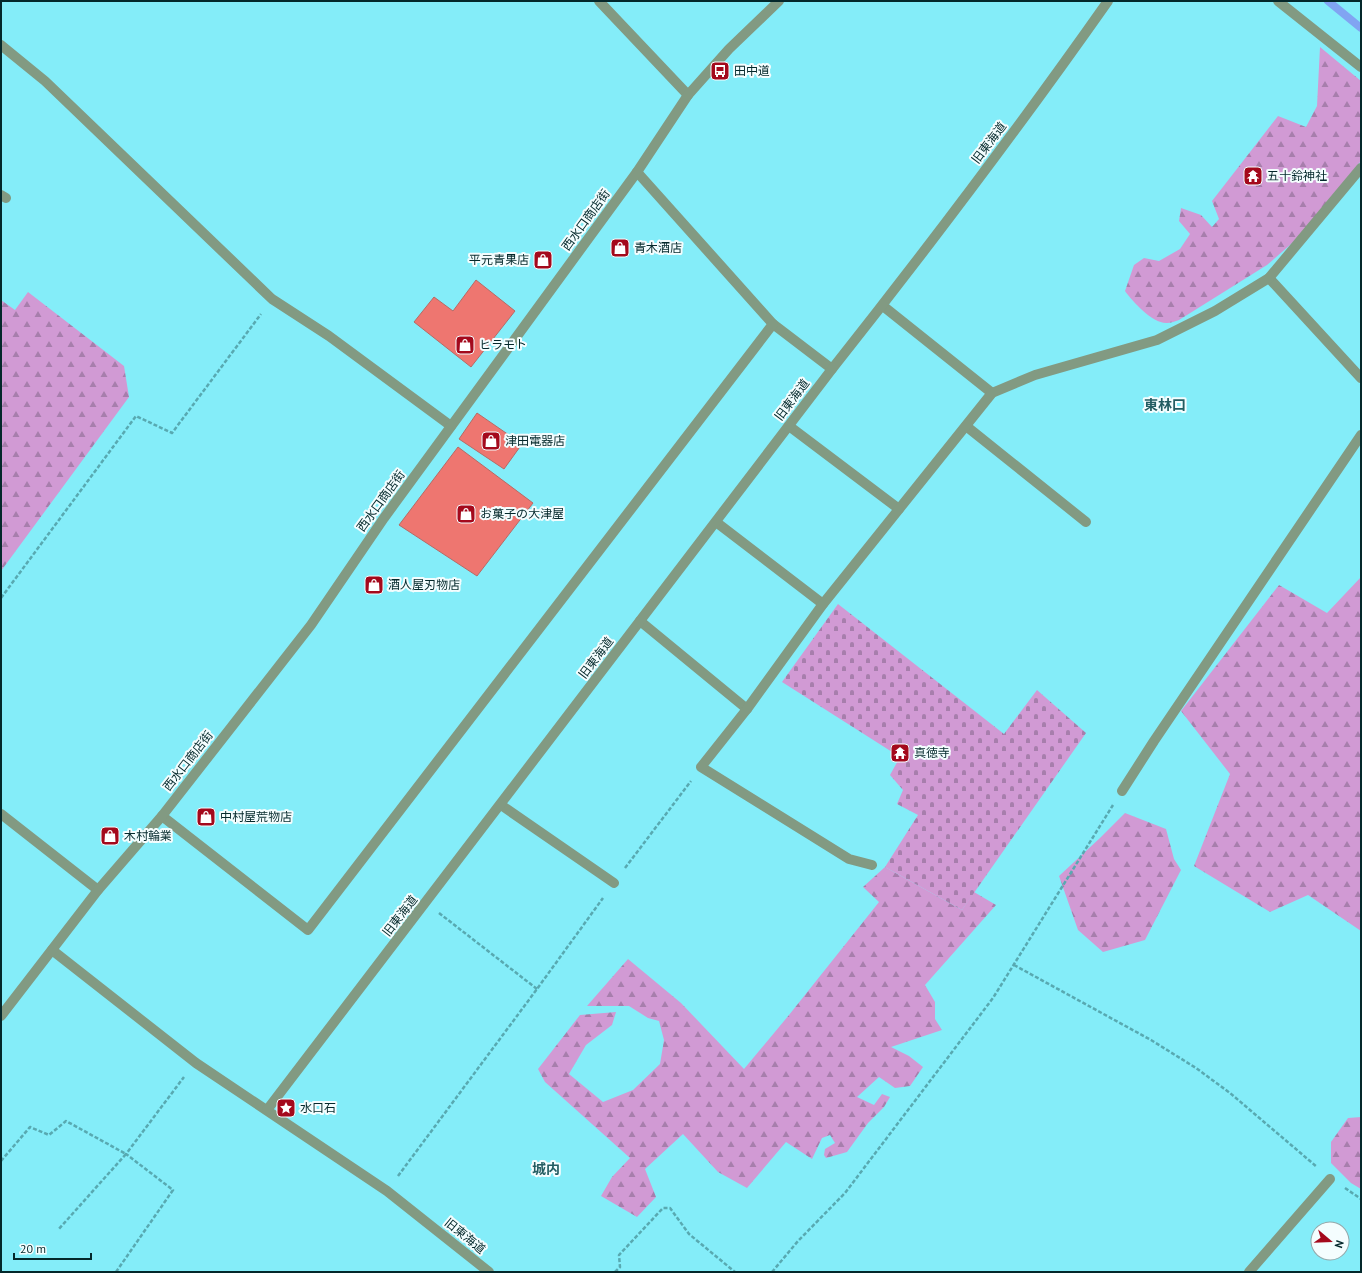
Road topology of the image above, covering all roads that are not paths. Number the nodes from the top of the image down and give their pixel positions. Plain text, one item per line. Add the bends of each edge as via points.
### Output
1 (599, 1) edge
2 (779, 1) edge
3 (1108, 1) edge
4 (1278, 1) edge
5 (1, 45) edge
6 (1361, 67) edge
7 (688, 95) junction
8 (1361, 168) edge
9 (637, 172) junction
10 (1269, 278) junction
11 (883, 306) junction
12 (773, 324) junction
13 (832, 370) junction
14 (1361, 378) edge
15 (992, 393) junction
16 (451, 426) junction
17 (789, 426) junction
18 (966, 426) junction
19 (1361, 435) edge
20 (899, 509) junction
21 (716, 522) junction
22 (1086, 522) dead end
23 (824, 604) junction
24 (640, 621) junction
25 (747, 709) junction
26 (1122, 791) road end
27 (501, 805) junction
28 (1, 814) edge
29 (162, 816) junction
30 (872, 865) dead end
31 (614, 882) dead end
32 (98, 890) junction
33 (52, 950) junction
34 (1, 1016) edge
35 (267, 1110) junction
36 (1330, 1178) road end
37 (489, 1272) edge
38 (1248, 1272) edge

1 - 7 street
2 - 7 street, 西水口商店街 via 729,49
3 - 11 street, 旧東海道 via 1039,98
4 - 6 street
5 - 16 street via 45,81 272,298 329,336
7 - 9 street, 西水口商店街
8 - 10 street
9 - 12 street
9 - 16 street, 西水口商店街
10 - 14 street
10 - 15 street via 1215,311 1157,340 1035,374
11 - 13 street, 旧東海道
11 - 15 street
12 - 13 street
12 - 29 street via 308,930
13 - 17 street, 旧東海道
15 - 18 street
16 - 29 street, 西水口商店街 via 311,625
17 - 20 street
17 - 21 street, 旧東海道
18 - 20 street
18 - 22 street
19 - 26 street
20 - 23 street
21 - 23 street
21 - 24 street, 旧東海道
23 - 25 street
24 - 25 street
24 - 27 street, 旧東海道
25 - 30 street via 701,767 849,859
27 - 31 street
27 - 35 street, 旧東海道
28 - 32 street
29 - 32 street, 西水口商店街
32 - 33 street, 西水口商店街
33 - 34 street, 西水口商店街
33 - 35 street via 196,1063
35 - 37 street, 旧東海道 via 387,1191
36 - 38 street

